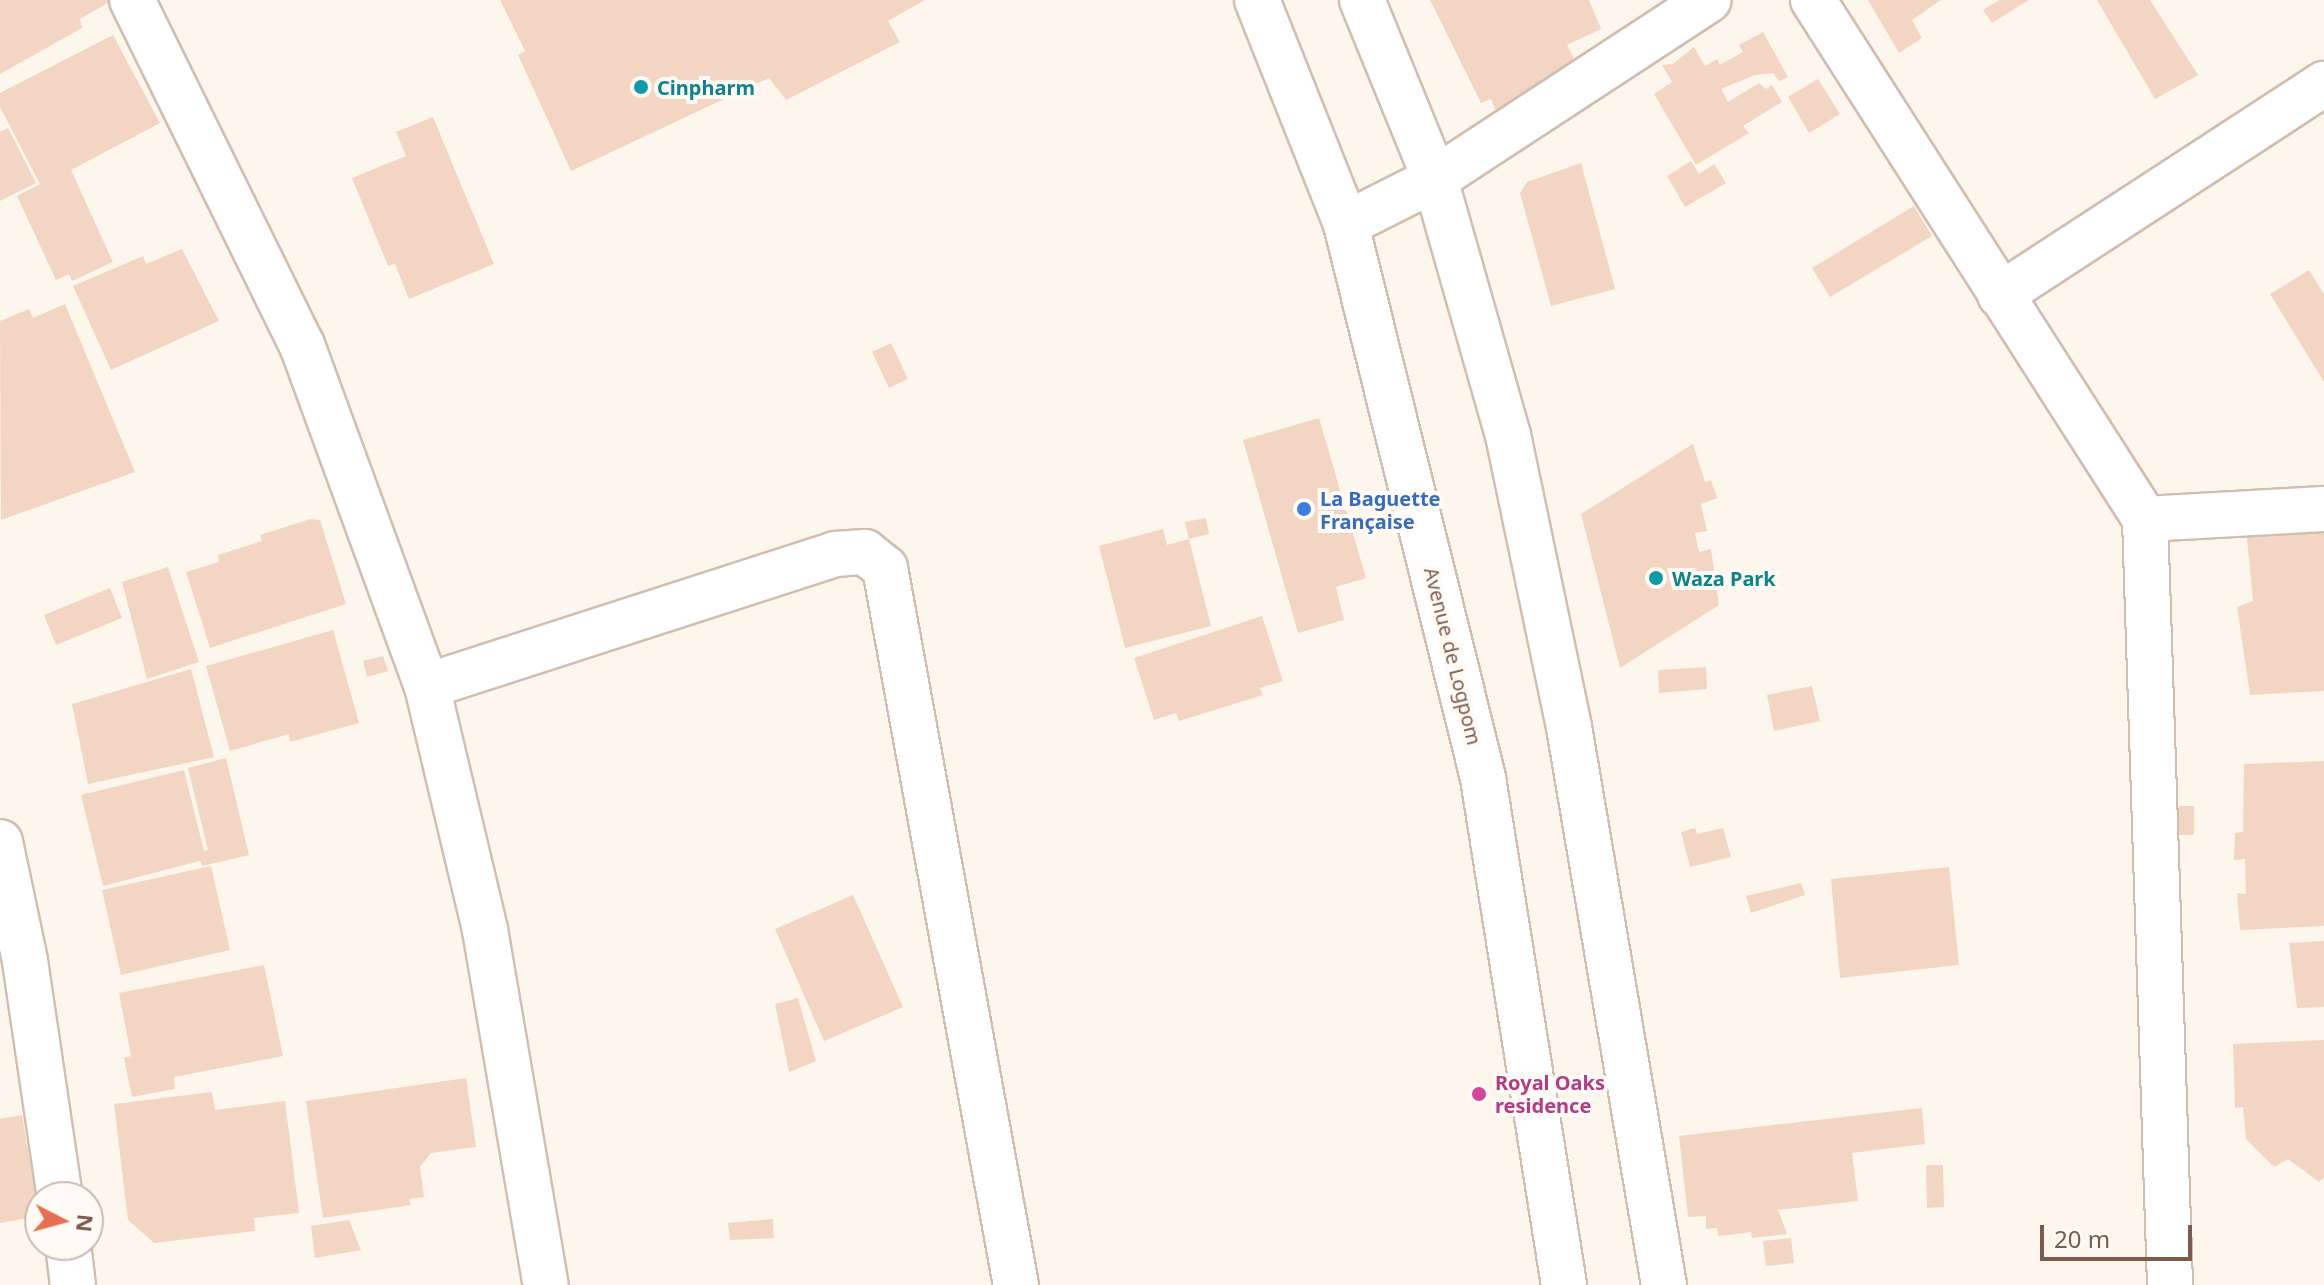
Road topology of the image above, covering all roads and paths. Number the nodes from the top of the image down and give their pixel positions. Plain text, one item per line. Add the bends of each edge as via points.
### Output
1 (132, 0) edge
2 (1257, 0) edge
3 (1362, 0) edge
4 (1709, 0) edge
5 (1813, 0) edge
6 (2324, 84) edge
7 (1435, 179) junction
8 (1346, 224) junction
9 (2000, 295) junction
10 (2324, 509) edge
11 (2145, 519) junction
12 (427, 686) junction
13 (0, 842) edge
14 (58, 1181) edge
15 (70, 1261) edge
16 (73, 1285) edge
17 (546, 1285) edge
18 (1016, 1285) edge
19 (1564, 1285) edge
20 (1664, 1285) edge
21 (2170, 1285) edge

1 - 12 street via 302,345
2 - 8 street, Avenue de Logpom
3 - 7 street
4 - 7 street
5 - 9 street
6 - 9 street
7 - 8 street
7 - 20 street via 1508,435 1569,727
8 - 19 street, Avenue de Logpom via 1483,778
9 - 11 street
10 - 11 street
11 - 21 street
12 - 17 street via 485,930
12 - 18 street via 835,554 865,552 885,568
13 - 14 street via 25,961
15 - 16 street

